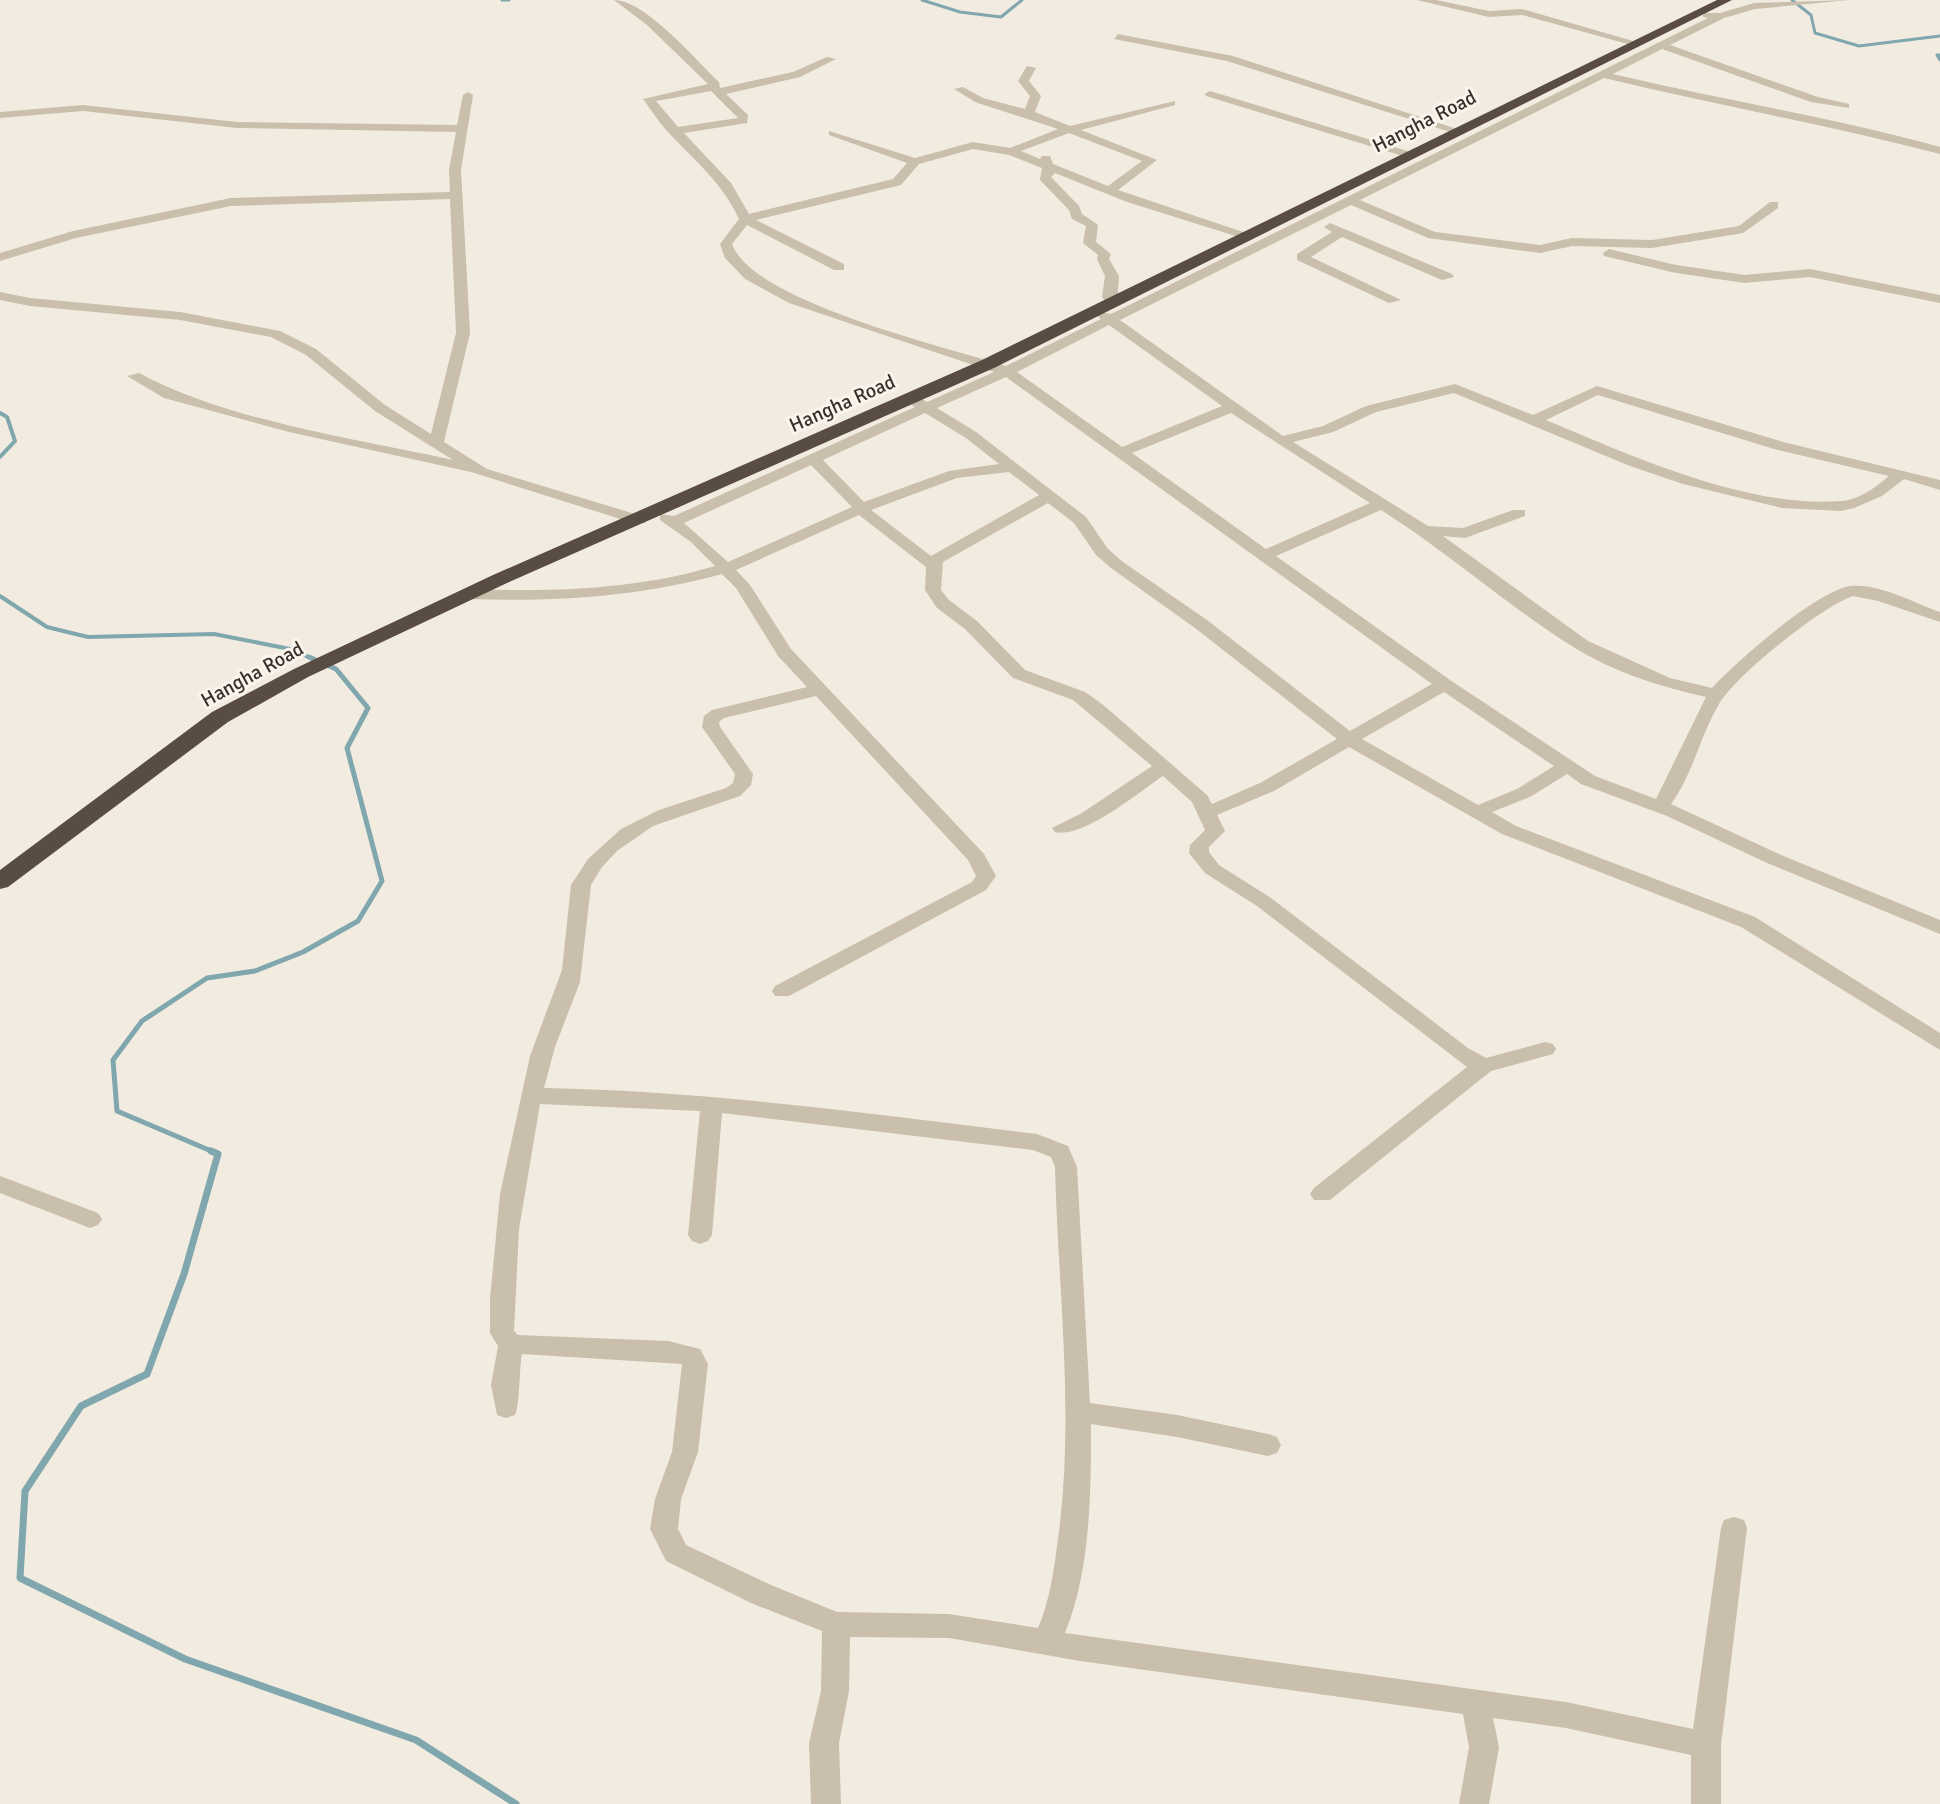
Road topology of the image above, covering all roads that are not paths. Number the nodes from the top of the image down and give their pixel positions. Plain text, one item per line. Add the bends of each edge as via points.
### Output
1 (619, 0) edge
2 (1422, 0) edge
3 (1725, 0) edge
4 (1845, 0) edge
5 (1695, 15) junction
6 (1720, 16) junction
7 (1118, 37) dead end
8 (1635, 43) junction
9 (1660, 45) junction
10 (831, 59) dead end
11 (1031, 68) dead end
12 (1601, 74) junction
13 (715, 89) junction
14 (959, 89) dead end
15 (1210, 94) dead end
16 (468, 95) dead end
17 (1171, 103) dead end
18 (1845, 106) dead end
19 (0, 115) edge
20 (1033, 116) junction
21 (1072, 128) junction
22 (463, 129) junction
23 (673, 131) junction
24 (1457, 131) junction
25 (833, 133) dead end
26 (1040, 140) junction
27 (1940, 151) edge
28 (1012, 152) junction
29 (1410, 155) junction
30 (915, 162) junction
31 (1047, 166) junction
32 (1109, 191) junction
33 (455, 195) junction
34 (1353, 201) junction
35 (1774, 205) dead end
36 (745, 219) junction
37 (1315, 221) junction
38 (1341, 232) junction
39 (1249, 236) junction
40 (1575, 242) junction
41 (0, 257) edge
42 (839, 267) dead end
43 (1447, 277) dead end
44 (0, 296) edge
45 (1940, 299) edge
46 (1394, 300) dead end
47 (1112, 301) junction
48 (1095, 310) junction
49 (1109, 320) junction
50 (988, 364) junction
51 (1007, 371) junction
52 (134, 376) dead end
53 (910, 398) junction
54 (926, 407) junction
55 (1233, 407) junction
56 (1535, 420) junction
57 (1280, 441) junction
58 (436, 443) junction
59 (1120, 453) junction
60 (814, 460) junction
61 (1008, 468) junction
62 (482, 472) junction
63 (1901, 474) junction
64 (1940, 485) edge
65 (1049, 496) junction
66 (1382, 504) junction
67 (861, 509) junction
68 (1519, 513) dead end
69 (647, 516) junction
70 (675, 521) junction
71 (1424, 530) junction
72 (1263, 556) junction
73 (932, 564) junction
74 (725, 568) junction
75 (468, 594) junction
76 (1940, 617) edge
77 (1444, 684) junction
78 (819, 690) junction
79 (1716, 694) junction
80 (1349, 739) junction
81 (1566, 766) junction
82 (1162, 768) junction
83 (1659, 807) junction
84 (1476, 811) junction
85 (1208, 812) junction
86 (1062, 828) dead end
87 (0, 882) edge
88 (1940, 928) edge
89 (782, 991) dead end
90 (1940, 1043) edge
91 (1545, 1049) dead end
92 (1483, 1066) junction
93 (531, 1096) junction
94 (712, 1104) junction
95 (0, 1184) edge
96 (1322, 1194) dead end
97 (90, 1219) dead end
98 (700, 1235) dead end
99 (511, 1344) junction
100 (506, 1408) dead end
101 (1077, 1412) junction
102 (1268, 1445) dead end
103 (1734, 1528) dead end
104 (836, 1624) junction
105 (1046, 1642) junction
106 (1476, 1703) junction
107 (1706, 1745) junction
108 (826, 1804) edge
109 (1474, 1804) edge
110 (1706, 1804) edge

1 - 13 street via 651,23
2 - 8 street via 1489,14 1522,12
3 - 5 highway, Hangha Road
4 - 6 street via 1754,6
5 - 6 street
5 - 8 highway, Hangha Road
6 - 9 street
7 - 24 street via 1229,58
8 - 24 highway, Hangha Road
9 - 12 street
9 - 18 street
10 - 13 street via 796,75
11 - 20 street via 1023,81 1036,96
12 - 27 street
12 - 34 street
13 - 23 street via 649,99
13 - 23 street via 743,121
14 - 20 street
15 - 29 street
16 - 22 street
17 - 21 street
19 - 22 street via 83,108 237,125
20 - 21 street
20 - 26 street via 1045,128
21 - 26 street
21 - 32 street via 1151,160
22 - 33 street
23 - 36 street via 737,195
24 - 29 highway, Hangha Road
25 - 30 street
26 - 28 street
26 - 31 street
28 - 30 street via 973,145
28 - 31 street
29 - 39 highway, Hangha Road
30 - 36 street via 897,182
31 - 32 street
31 - 47 street via 1044,177 1067,198 1076,216 1092,225 1089,243 1105,254
32 - 39 street
33 - 41 street via 231,202 73,235
33 - 58 street via 463,333
34 - 37 street
34 - 40 street via 1450,239 1540,249
35 - 40 street via 1743,229 1652,244
36 - 42 street
36 - 50 street via 726,244 728,255 752,276 819,311
37 - 38 street
37 - 49 street
38 - 43 street
38 - 46 street via 1302,257
39 - 47 highway, Hangha Road
40 - 45 street via 1676,269 1745,279 1810,273
44 - 58 street via 180,316 275,334 311,352 380,408
47 - 48 highway, Hangha Road
48 - 49 street
48 - 50 highway, Hangha Road
49 - 51 street
49 - 55 street
50 - 51 street
50 - 53 highway, Hangha Road
51 - 54 street
51 - 59 street
52 - 62 street via 169,395
53 - 54 street
53 - 69 highway, Hangha Road
54 - 60 street
54 - 61 street via 971,435
55 - 57 street
55 - 59 street
56 - 57 street via 1445,388
56 - 63 street via 1597,390 1779,446
56 - 63 street via 1648,467 1782,503 1854,503
57 - 66 street
58 - 62 street
59 - 72 street
60 - 67 street
60 - 70 street
61 - 65 street
61 - 67 street via 956,474
62 - 69 street
63 - 64 street
65 - 73 street
65 - 80 street via 1080,520 1117,565
66 - 71 street
66 - 72 street
67 - 73 street
67 - 74 street
68 - 71 street via 1465,533
69 - 70 street
69 - 75 highway, Hangha Road
70 - 74 street
71 - 79 street via 1582,645 1664,682
72 - 77 street
73 - 82 street via 936,597 1003,660 1040,684 1079,696
74 - 75 street via 549,597
74 - 78 street via 742,585 770,635
75 - 87 highway, Hangha Road via 220,717
76 - 79 street via 1861,592 1839,594
77 - 80 street
77 - 81 street
78 - 89 street via 977,858 986,876 979,886
78 - 93 street via 710,720 744,774 742,785 649,817 588,871 581,885 569,983
79 - 83 street via 1673,791
80 - 84 street
80 - 85 street via 1267,787
81 - 83 street
81 - 84 street via 1506,804
82 - 85 street
82 - 86 street via 1089,817
83 - 88 street
84 - 90 street via 1535,840 1748,922
85 - 92 street via 1215,831 1199,853 1212,869
91 - 92 street
92 - 96 street
93 - 94 street via 620,1095
93 - 99 street via 503,1266 502,1333
94 - 98 street
94 - 101 street via 1037,1142 1060,1152 1066,1167
95 - 97 street
99 - 100 street
99 - 104 street via 691,1356 695,1364 687,1441 664,1529 676,1553
101 - 102 street
101 - 105 street via 1075,1528 1058,1620
103 - 107 street
104 - 105 street via 949,1626
104 - 108 street via 835,1691 824,1743
105 - 106 street
106 - 107 street via 1566,1715
106 - 109 street via 1484,1747
107 - 110 street

